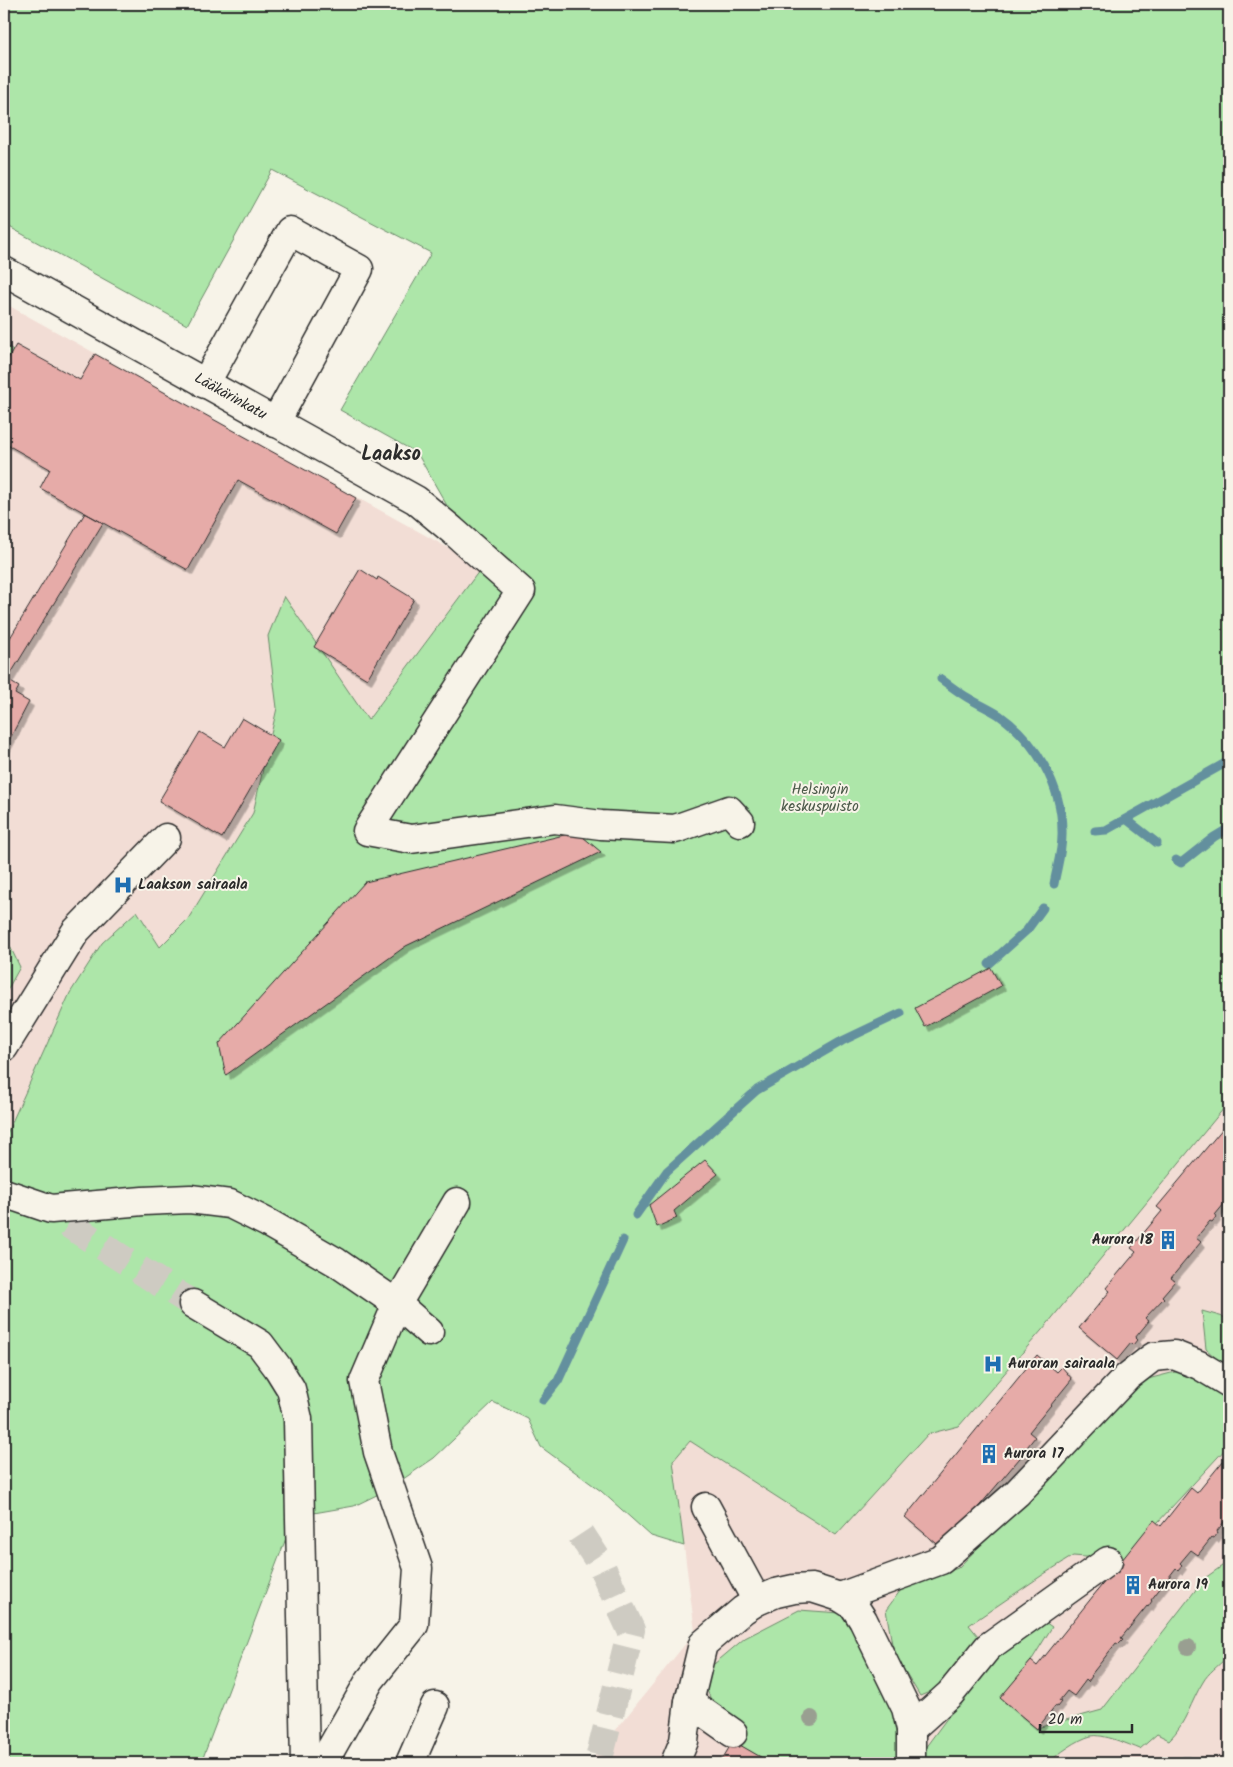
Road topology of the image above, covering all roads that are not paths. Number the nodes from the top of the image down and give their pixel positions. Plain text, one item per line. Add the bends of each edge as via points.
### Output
1 (4, 271) edge
2 (206, 384) junction
3 (275, 423) junction
4 (740, 822) dead end
5 (166, 838) dead end
6 (4, 1047) edge
7 (4, 1193) edge
8 (457, 1202) dead end
9 (193, 1304) tunnel mouth
10 (397, 1304) junction
11 (428, 1332) dead end
12 (1229, 1383) edge
13 (706, 1507) dead end
14 (1108, 1561) dead end
15 (840, 1597) junction
16 (756, 1601) junction
17 (689, 1702) junction
18 (435, 1706) dead end
19 (911, 1730) junction
20 (733, 1733) dead end
21 (305, 1763) edge
22 (323, 1763) edge
23 (410, 1763) edge
24 (675, 1763) edge
25 (911, 1763) edge

1 - 2 street, Lääkärinkatu
2 - 3 street, Lääkärinkatu
2 - 3 street via 290,231 359,269
3 - 4 street, Lääkärinkatu via 416,500 521,591 367,831 410,839 555,819 675,829 729,810
5 - 6 street via 76,931
7 - 10 street via 51,1209 190,1199 230,1204 336,1262
8 - 10 street
9 - 21 street via 260,1344 292,1389 298,1419
10 - 11 street
10 - 22 street via 364,1381 378,1452 418,1568 414,1625 370,1680
12 - 15 street via 1174,1355 1153,1357 1127,1377 1016,1493 942,1560
13 - 16 street
14 - 19 street via 988,1647 950,1694
15 - 16 street via 812,1588 776,1593
15 - 19 street via 854,1606 864,1620 906,1708
16 - 17 street via 703,1644
17 - 20 street
17 - 24 street via 684,1741
18 - 23 street
19 - 25 street

